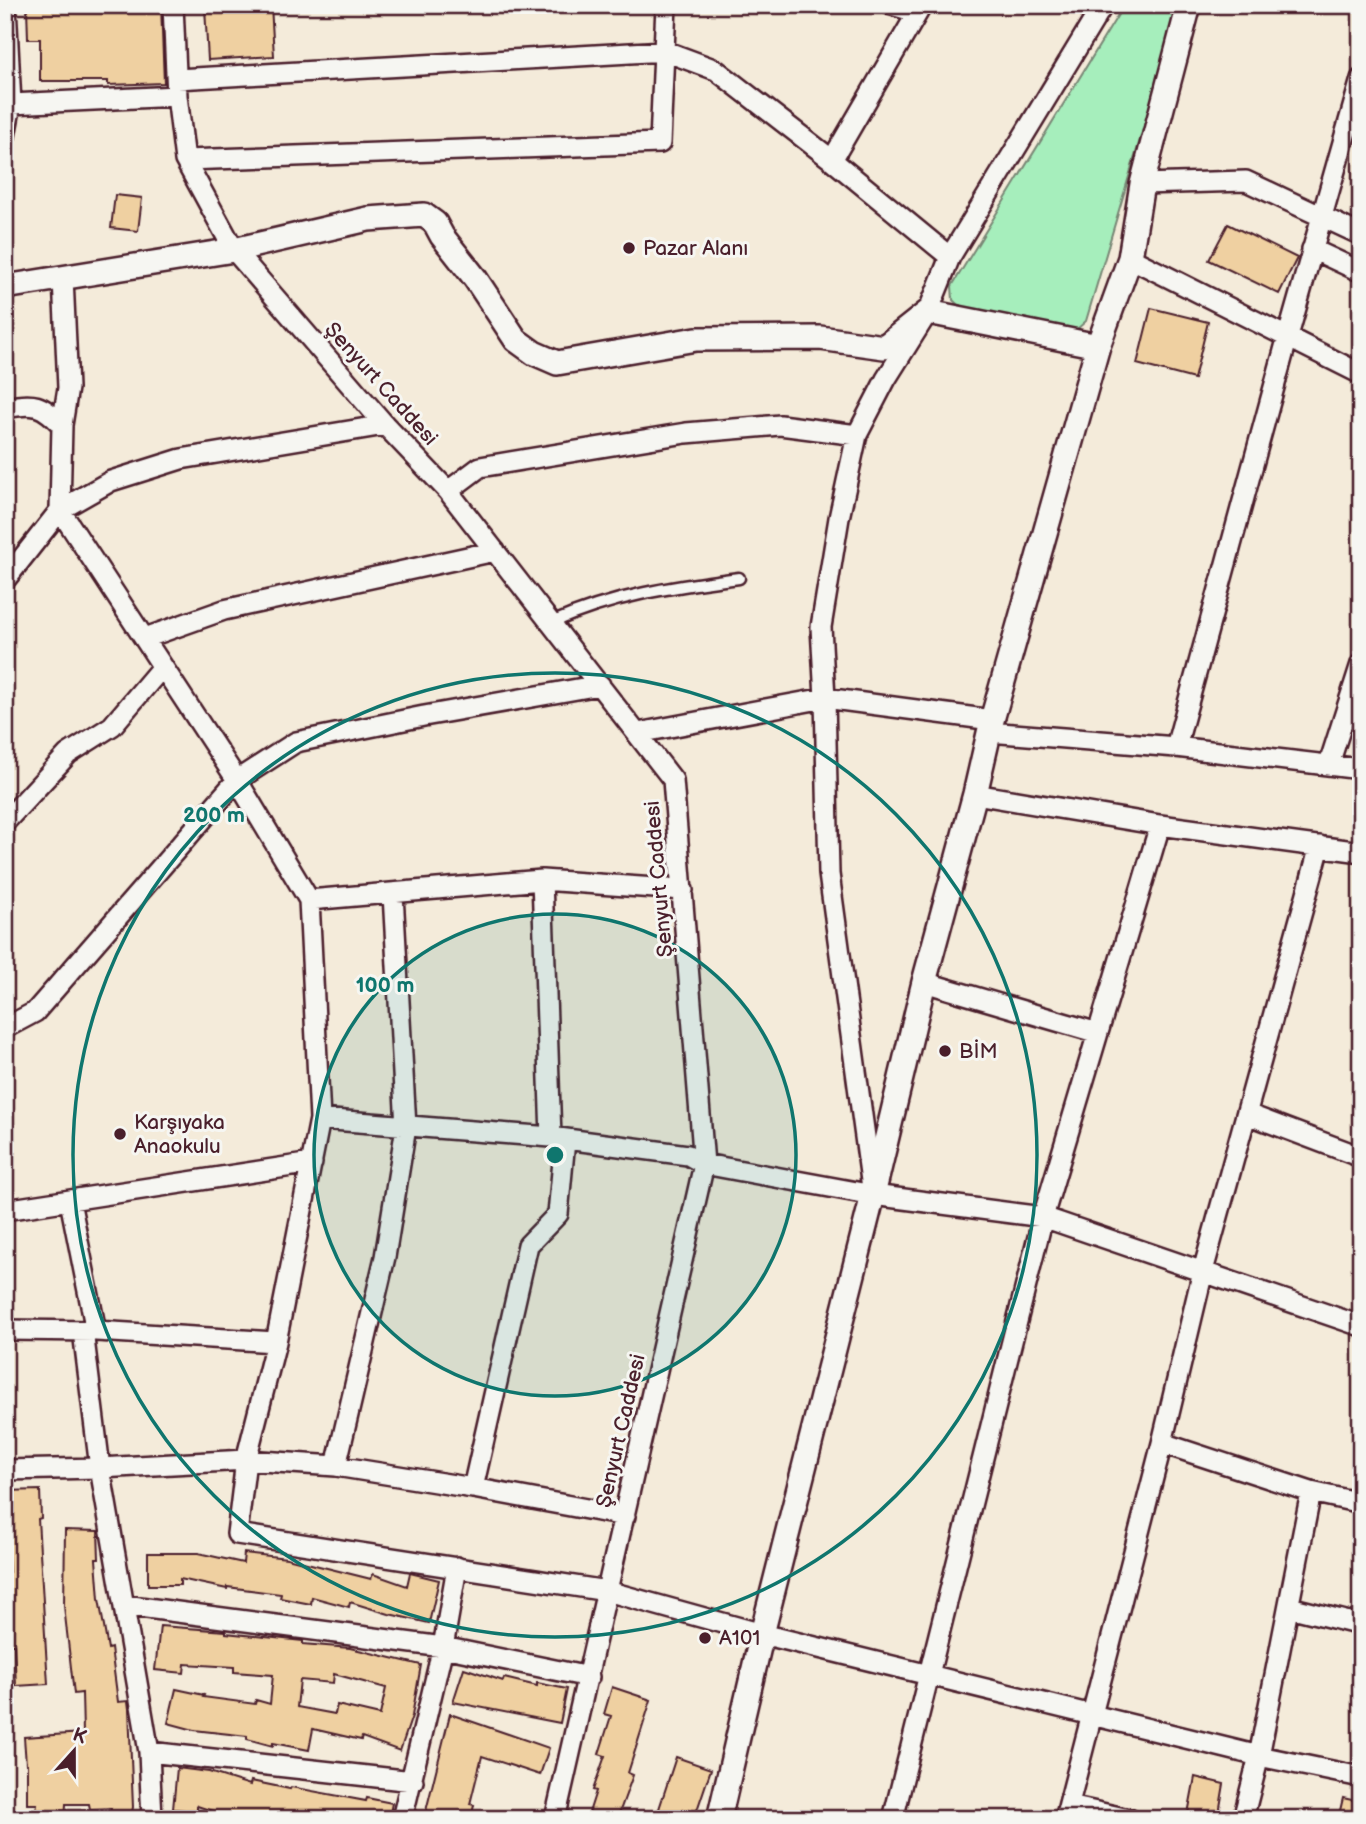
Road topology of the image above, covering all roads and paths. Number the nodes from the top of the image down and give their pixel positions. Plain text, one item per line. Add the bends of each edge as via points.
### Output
1 (6, 5) edge
2 (173, 5) edge
3 (666, 5) edge
4 (892, 5) edge
5 (1103, 5) edge
6 (1189, 5) edge
7 (920, 8) edge
8 (665, 51) junction
9 (1361, 79) edge
10 (177, 87) junction
11 (11, 104) junction
12 (5, 136) edge
13 (185, 160) junction
14 (832, 160) junction
15 (1142, 184) junction
16 (1321, 216) junction
17 (1361, 235) edge
18 (1312, 249) junction
19 (234, 250) junction
20 (950, 257) junction
21 (1130, 258) junction
22 (1361, 272) edge
23 (63, 278) junction
24 (5, 287) edge
25 (929, 312) junction
26 (1288, 336) junction
27 (1098, 346) junction
28 (1361, 374) edge
29 (5, 408) edge
30 (62, 425) junction
31 (385, 425) junction
32 (857, 435) junction
33 (448, 491) junction
34 (60, 510) junction
35 (495, 551) junction
36 (739, 579) dead end
37 (5, 580) edge
38 (551, 623) junction
39 (145, 638) junction
40 (1361, 664) edge
41 (162, 667) junction
42 (600, 685) junction
43 (825, 698) junction
44 (990, 726) junction
45 (638, 733) junction
46 (1176, 747) junction
47 (1329, 764) junction
48 (1361, 769) edge
49 (236, 780) junction
50 (975, 794) junction
51 (5, 822) edge
52 (1160, 825) junction
53 (1320, 846) junction
54 (1361, 852) edge
55 (542, 880) junction
56 (683, 890) junction
57 (393, 894) junction
58 (309, 900) junction
59 (924, 982) junction
60 (5, 1028) edge
61 (1098, 1033) junction
62 (1247, 1114) junction
63 (320, 1119) junction
64 (406, 1127) junction
65 (558, 1138) junction
66 (1361, 1157) edge
67 (312, 1163) junction
68 (704, 1164) junction
69 (873, 1195) junction
70 (70, 1201) junction
71 (5, 1210) edge
72 (1043, 1217) junction
73 (1203, 1271) junction
74 (1361, 1326) edge
75 (5, 1330) edge
76 (89, 1331) junction
77 (276, 1342) junction
78 (1161, 1443) junction
79 (246, 1460) junction
80 (336, 1466) junction
81 (100, 1468) junction
82 (5, 1470) edge
83 (473, 1488) junction
84 (1311, 1492) junction
85 (1361, 1503) edge
86 (625, 1516) junction
87 (457, 1567) junction
88 (607, 1591) junction
89 (124, 1605) junction
90 (1289, 1607) junction
91 (1361, 1625) edge
92 (762, 1634) junction
93 (443, 1647) junction
94 (928, 1673) junction
95 (589, 1676) junction
96 (1091, 1714) junction
97 (149, 1752) junction
98 (1259, 1756) junction
99 (1361, 1777) edge
100 (413, 1781) junction
101 (1067, 1812) edge
102 (152, 1819) edge
103 (402, 1819) edge
104 (555, 1819) edge
105 (719, 1819) edge
106 (893, 1819) edge
107 (1129, 1819) edge
108 (1243, 1819) edge

1 - 11 street
2 - 10 street, Şenyurt Caddesi
3 - 8 street
4 - 7 street
5 - 20 street
6 - 15 street
7 - 14 street
8 - 10 street
8 - 13 street via 660,143
8 - 14 street via 716,70
9 - 16 street
10 - 11 street
10 - 13 street, Şenyurt Caddesi
11 - 12 street
13 - 19 street, Şenyurt Caddesi
14 - 20 street
15 - 16 street via 1246,181
15 - 21 street
16 - 17 street
16 - 18 street
18 - 22 street
18 - 26 street
19 - 23 street
19 - 25 street via 368,219 424,215 435,223 516,340 557,363 696,339 820,338 884,347
19 - 31 street, Şenyurt Caddesi
20 - 25 street
21 - 26 street
21 - 27 street
23 - 24 street
23 - 30 street via 68,388
25 - 27 street
25 - 32 street
26 - 28 street
26 - 46 street
27 - 44 street
29 - 30 street via 27,404 46,409
30 - 34 street
31 - 33 street, Şenyurt Caddesi
31 - 34 street via 181,459 111,481
32 - 33 street via 780,425 686,433 480,467
32 - 43 street via 821,626
33 - 35 street, Şenyurt Caddesi
34 - 37 street
34 - 39 street
35 - 38 street, Şenyurt Caddesi
35 - 39 street via 224,610
36 - 38 lane via 623,596
38 - 42 street, Şenyurt Caddesi
39 - 41 street
40 - 47 street
41 - 49 street
41 - 51 street via 113,726 68,754
42 - 45 street, Şenyurt Caddesi
42 - 49 street via 296,742
43 - 44 street
43 - 45 street
43 - 69 street via 829,874
44 - 46 street
44 - 50 street
45 - 56 street, Şenyurt Caddesi via 673,780
46 - 47 street
47 - 48 street
49 - 58 street
49 - 60 street via 35,1012
50 - 52 street
50 - 59 street
52 - 53 street
52 - 61 street
53 - 54 street
53 - 62 street
55 - 56 street
55 - 57 street
55 - 65 street
56 - 68 street, Şenyurt Caddesi
57 - 58 street
57 - 64 street
58 - 63 street
59 - 61 street
59 - 69 street
61 - 72 street
62 - 66 street
62 - 73 street
63 - 64 street
63 - 67 street
64 - 65 street
64 - 80 street via 385,1257
65 - 68 street via 688,1155
65 - 83 street via 558,1214 528,1245
67 - 70 street
67 - 77 street
68 - 69 street
68 - 86 street, Şenyurt Caddesi
69 - 72 street
69 - 92 street
70 - 71 street
70 - 76 street
72 - 73 street
72 - 94 street
73 - 74 street
73 - 78 street
75 - 76 street
76 - 77 street
76 - 81 street
77 - 79 street
78 - 84 street
78 - 96 street
79 - 80 street
79 - 81 street
79 - 87 street via 237,1534
80 - 83 street
81 - 82 street
81 - 89 street
83 - 86 street
84 - 85 street
84 - 90 street
86 - 88 street, Şenyurt Caddesi
87 - 88 street
87 - 93 street
88 - 92 street
88 - 95 street, Şenyurt Caddesi
89 - 93 street
89 - 97 street
90 - 91 street
90 - 98 street
92 - 94 street
92 - 105 street
93 - 95 street
93 - 100 street
94 - 96 street
94 - 106 street
95 - 104 street, Şenyurt Caddesi
96 - 98 street
96 - 101 street
97 - 100 street
97 - 102 street
98 - 99 street
98 - 108 street
100 - 103 street
101 - 107 street

